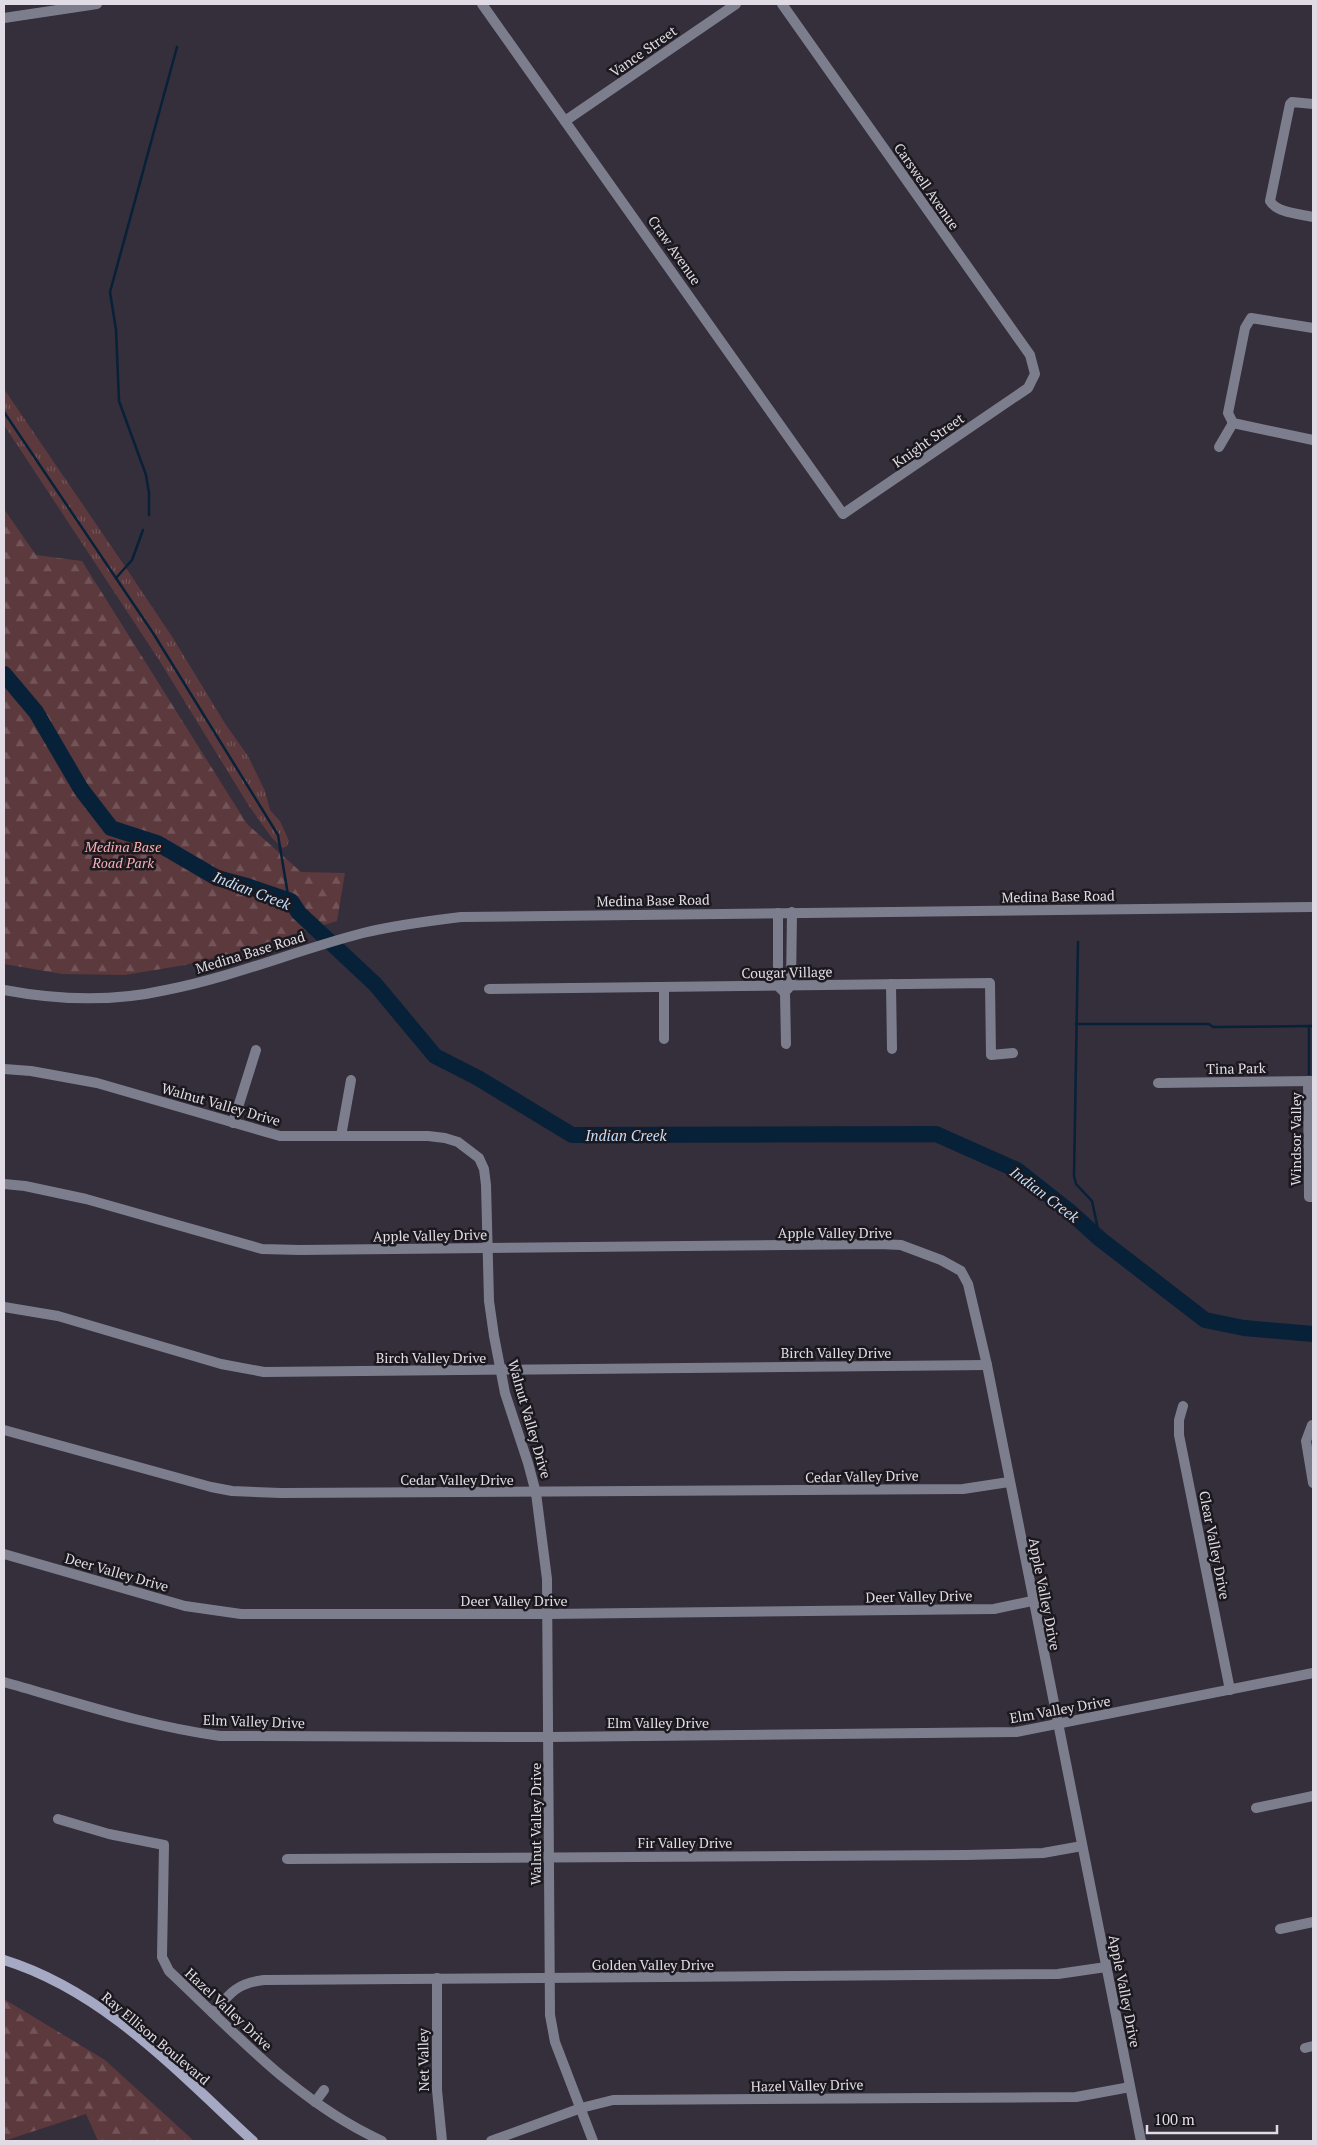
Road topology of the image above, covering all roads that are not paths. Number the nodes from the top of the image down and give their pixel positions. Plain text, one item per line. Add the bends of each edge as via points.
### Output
1 (97, 4) edge
2 (482, 4) edge
3 (736, 4) edge
4 (782, 4) edge
5 (4, 18) edge
6 (1313, 104) edge
7 (565, 121) junction
8 (1313, 216) edge
9 (1313, 328) edge
10 (1028, 388) joint
11 (1233, 423) junction
12 (1313, 440) edge
13 (1218, 447) dead end
14 (843, 514) joint
15 (1313, 907) edge
16 (792, 912) junction
17 (778, 913) junction
18 (890, 984) junction
19 (664, 987) junction
20 (784, 988) junction
21 (489, 989) dead end
22 (4, 990) edge
23 (664, 1039) dead end
24 (786, 1044) dead end
25 (892, 1049) dead end
26 (256, 1050) dead end
27 (1013, 1053) dead end
28 (4, 1069) edge
29 (350, 1080) dead end
30 (1311, 1081) edge
31 (1158, 1083) dead end
32 (233, 1123) junction
33 (341, 1136) junction
34 (4, 1184) edge
35 (1311, 1197) edge
36 (488, 1248) junction
37 (4, 1307) edge
38 (987, 1366) junction
39 (500, 1370) junction
40 (1183, 1406) dead end
41 (1312, 1425) dead end
42 (4, 1430) edge
43 (1009, 1482) junction
44 (1313, 1483) edge
45 (536, 1493) junction
46 (4, 1554) edge
47 (1032, 1601) junction
48 (548, 1614) junction
49 (1313, 1673) edge
50 (4, 1682) edge
51 (1230, 1690) junction
52 (1057, 1725) junction
53 (549, 1737) junction
54 (1313, 1796) edge
55 (1256, 1808) dead end
56 (58, 1819) dead end
57 (1082, 1846) junction
58 (549, 1857) junction
59 (287, 1858) dead end
60 (1313, 1922) edge
61 (1280, 1929) dead end
62 (4, 1960) edge
63 (1106, 1967) junction
64 (436, 1978) junction
65 (550, 1979) junction
66 (213, 2012) junction
67 (1130, 2087) junction
68 (324, 2090) dead end
69 (315, 2102) junction
70 (581, 2108) junction
71 (517, 2137) edge
72 (253, 2141) edge
73 (382, 2141) edge
74 (442, 2141) edge
75 (491, 2141) edge
76 (593, 2141) edge
77 (1140, 2141) edge

1 - 5 street
2 - 7 street, Craw Avenue
3 - 7 street, Vance Street
4 - 10 street, Carswell Avenue via 1030,355 1035,374
6 - 8 street via 1290,104 1270,196 1272,204 1282,210
7 - 14 street, Craw Avenue
9 - 11 street via 1251,318 1245,328 1228,413
10 - 14 street, Knight Street
11 - 12 street
11 - 13 street
15 - 16 street, Medina Base Road
16 - 17 street, Medina Base Road
16 - 20 street
17 - 20 street
17 - 22 street, Medina Base Road via 461,917 396,925 219,977 149,993 65,998
18 - 20 street, Cougar Village
18 - 25 street
18 - 27 street, Cougar Village via 990,983 991,1056
19 - 20 street, Cougar Village
19 - 21 street, Cougar Village
19 - 23 street
20 - 24 street
26 - 32 street
28 - 32 street, Walnut Valley Drive via 96,1083
29 - 33 street
30 - 31 street, Tina Park
30 - 35 street, Windsor Valley
32 - 33 street, Walnut Valley Drive via 280,1136
33 - 36 street, Walnut Valley Drive via 437,1137 458,1142 469,1149 479,1158 484,1169
34 - 36 street, Apple Valley Drive via 86,1199 262,1249
36 - 38 street, Apple Valley Drive via 901,1245 942,1260 964,1275
36 - 39 street, Walnut Valley Drive via 489,1301
37 - 39 street, Birch Valley Drive via 58,1316 221,1364 264,1372
38 - 39 street, Birch Valley Drive
38 - 43 street, Apple Valley Drive
39 - 45 street, Walnut Valley Drive
40 - 51 street, Clear Valley Drive via 1179,1434
41 - 44 street via 1306,1441
42 - 45 street, Cedar Valley Drive via 181,1480 232,1491
43 - 45 street, Cedar Valley Drive via 963,1488 556,1490
43 - 47 street, Apple Valley Drive
45 - 48 street, Walnut Valley Drive via 545,1552
46 - 48 street, Deer Valley Drive via 185,1606 241,1614
47 - 48 street, Deer Valley Drive via 994,1609
47 - 52 street, Apple Valley Drive
48 - 53 street, Walnut Valley Drive
49 - 51 street, Elm Valley Drive
50 - 53 street, Elm Valley Drive via 146,1723 220,1736
51 - 52 street, Elm Valley Drive
52 - 53 street, Elm Valley Drive via 1024,1732
52 - 57 street, Apple Valley Drive
53 - 58 street, Walnut Valley Drive
54 - 55 street
56 - 66 street, Hazel Valley Drive via 164,1845 162,1957 169,1971
57 - 58 street, Fir Valley Drive via 1028,1854
57 - 63 street, Apple Valley Drive
58 - 59 street, Fir Valley Drive
58 - 65 street, Walnut Valley Drive
60 - 61 street
62 - 72 main road, Ray Ellison Boulevard via 58,1982 108,2014
63 - 65 street, Golden Valley Drive via 1058,1974
63 - 67 street, Apple Valley Drive
64 - 65 street, Golden Valley Drive
64 - 66 street, Golden Valley Drive via 251,1981 229,1994
64 - 74 street, Net Valley via 437,2090
65 - 70 street, Walnut Valley Drive via 552,2028
66 - 69 street, Hazel Valley Drive via 292,2087
67 - 70 street, Hazel Valley Drive via 1076,2097 613,2100
67 - 77 street, Apple Valley Drive
68 - 69 street
69 - 73 street, Hazel Valley Drive
70 - 71 street, Hazel Valley Drive
70 - 76 street, Walnut Valley Drive
71 - 75 street, Hazel Valley Drive

